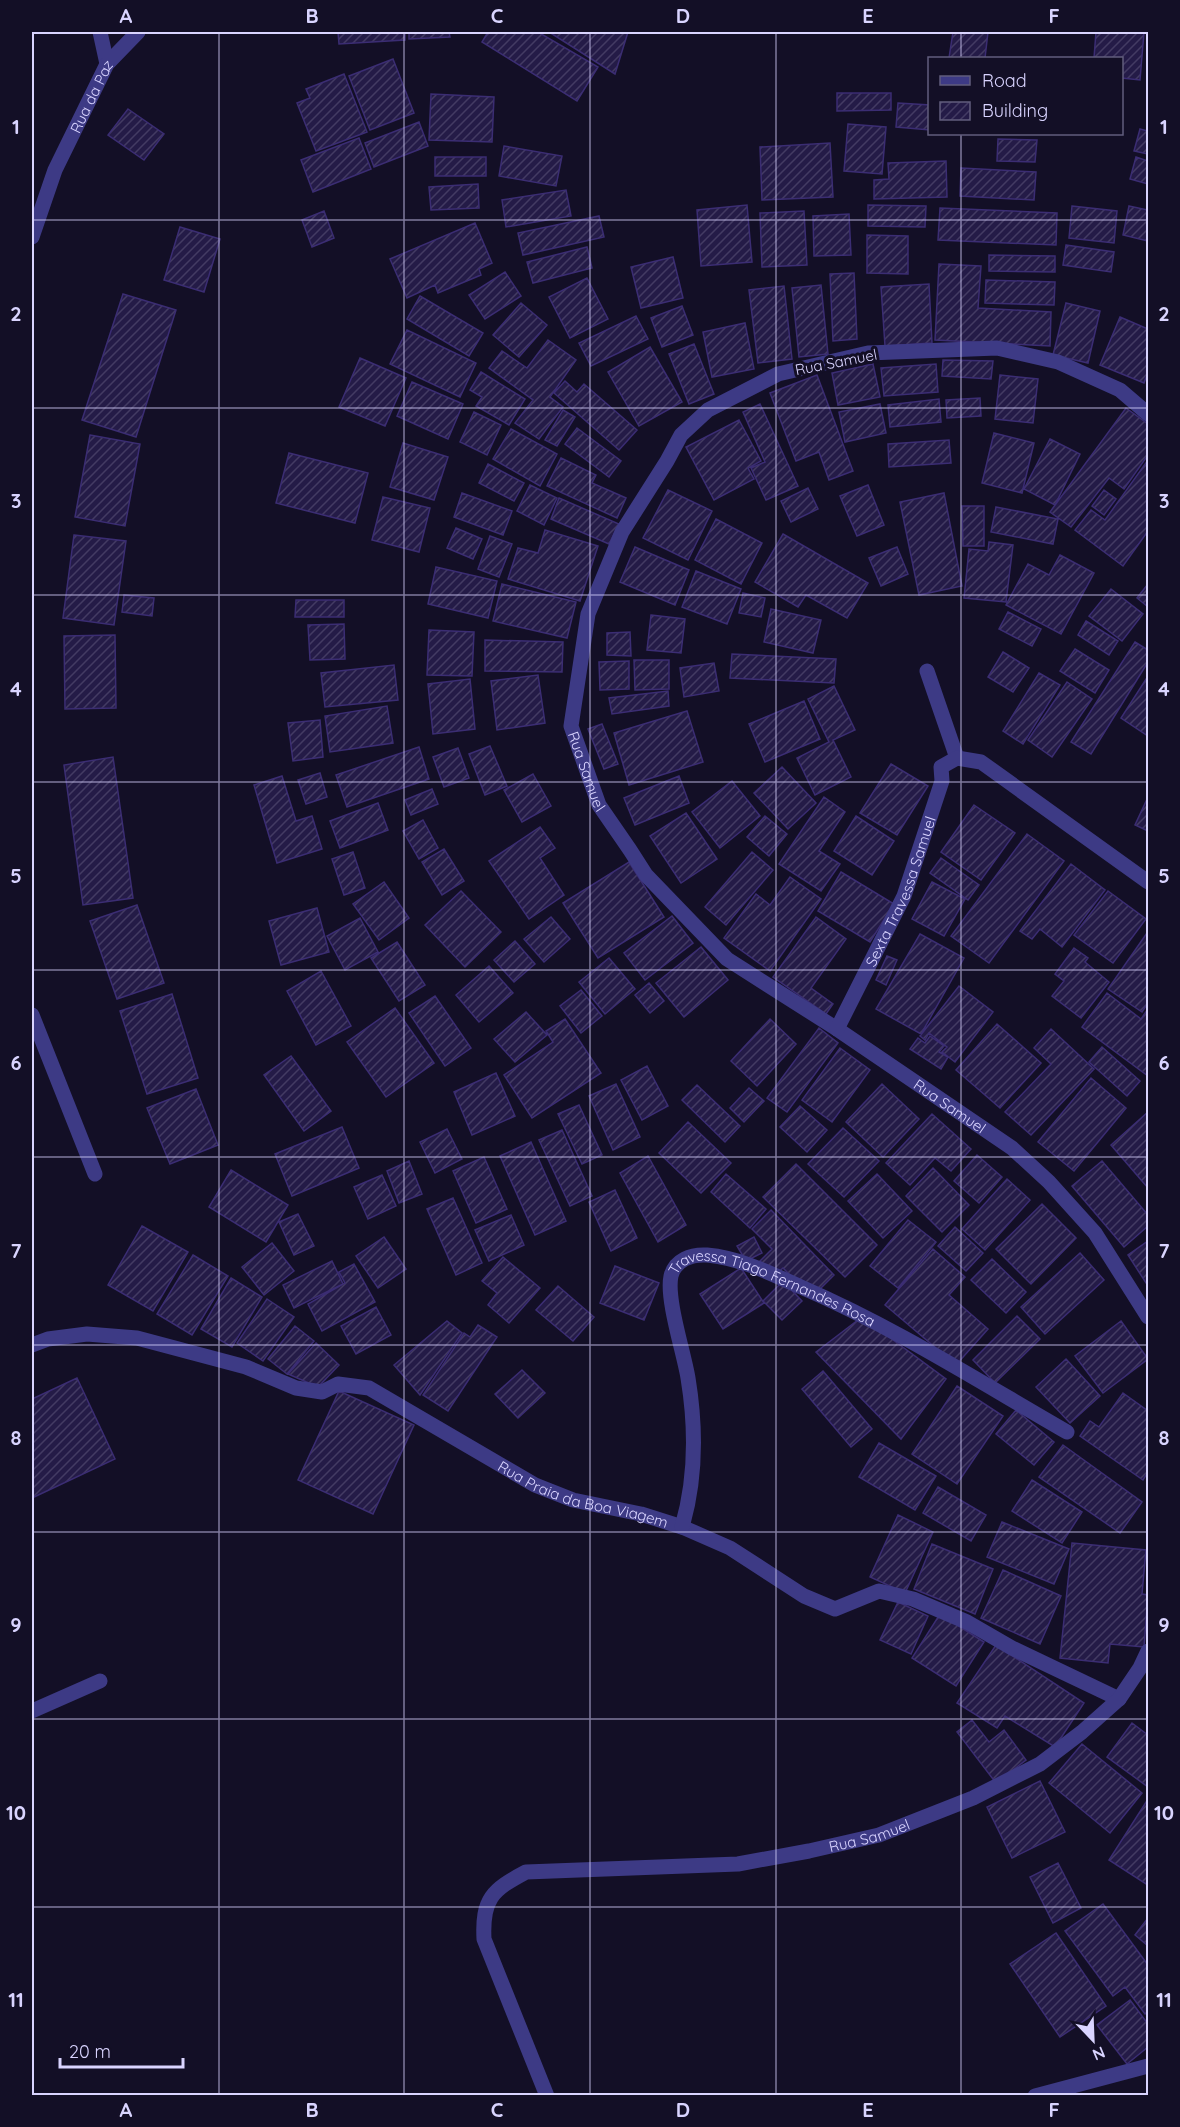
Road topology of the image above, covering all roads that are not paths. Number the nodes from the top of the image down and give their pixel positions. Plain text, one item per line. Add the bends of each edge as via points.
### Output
1 (100, 32) edge
2 (138, 32) edge
3 (107, 64) junction
4 (32, 237) edge
5 (1149, 414) edge
6 (927, 671) dead end
7 (957, 758) junction
8 (1149, 882) edge
9 (32, 1015) edge
10 (837, 1029) junction
11 (95, 1174) dead end
12 (1149, 1317) edge
13 (32, 1345) edge
14 (1067, 1432) dead end
15 (682, 1527) junction
16 (1149, 1651) edge
17 (100, 1681) dead end
18 (1119, 1699) junction
19 (32, 1711) edge
20 (1149, 2066) edge
21 (547, 2096) edge
22 (1035, 2096) edge

1 - 3 street
2 - 3 street, Rua da Paz
3 - 4 street, Rua da Paz via 55,170
5 - 10 street, Rua Samuel via 1120,390 1058,362 996,348 868,353 778,374 708,410 681,435 622,532 588,614 571,726 598,805 646,875 727,959
6 - 7 street
7 - 8 street via 981,762
7 - 10 street, Sexta Travessa Samuel via 941,767 942,781 904,896
9 - 11 street
10 - 12 street, Rua Samuel via 1012,1148 1042,1175 1095,1233
13 - 15 street, Rua Praia da Boa Viagem via 87,1334 137,1338 246,1367 296,1388 322,1392 338,1384 369,1388 535,1485 573,1500
14 - 15 street, Travessa Tiago Fernandes Rosa via 875,1321 824,1297 736,1260 690,1256 678,1263 671,1275 670,1294 694,1425 689,1504
15 - 18 street, Rua Praia da Boa Viagem via 730,1548 804,1596 835,1609 879,1591 913,1599
16 - 18 street, Rua Samuel
17 - 19 street
18 - 21 street, Rua Samuel via 1040,1764 973,1798 879,1835 738,1864 526,1872 496,1889 483,1920 484,1939
20 - 22 street

